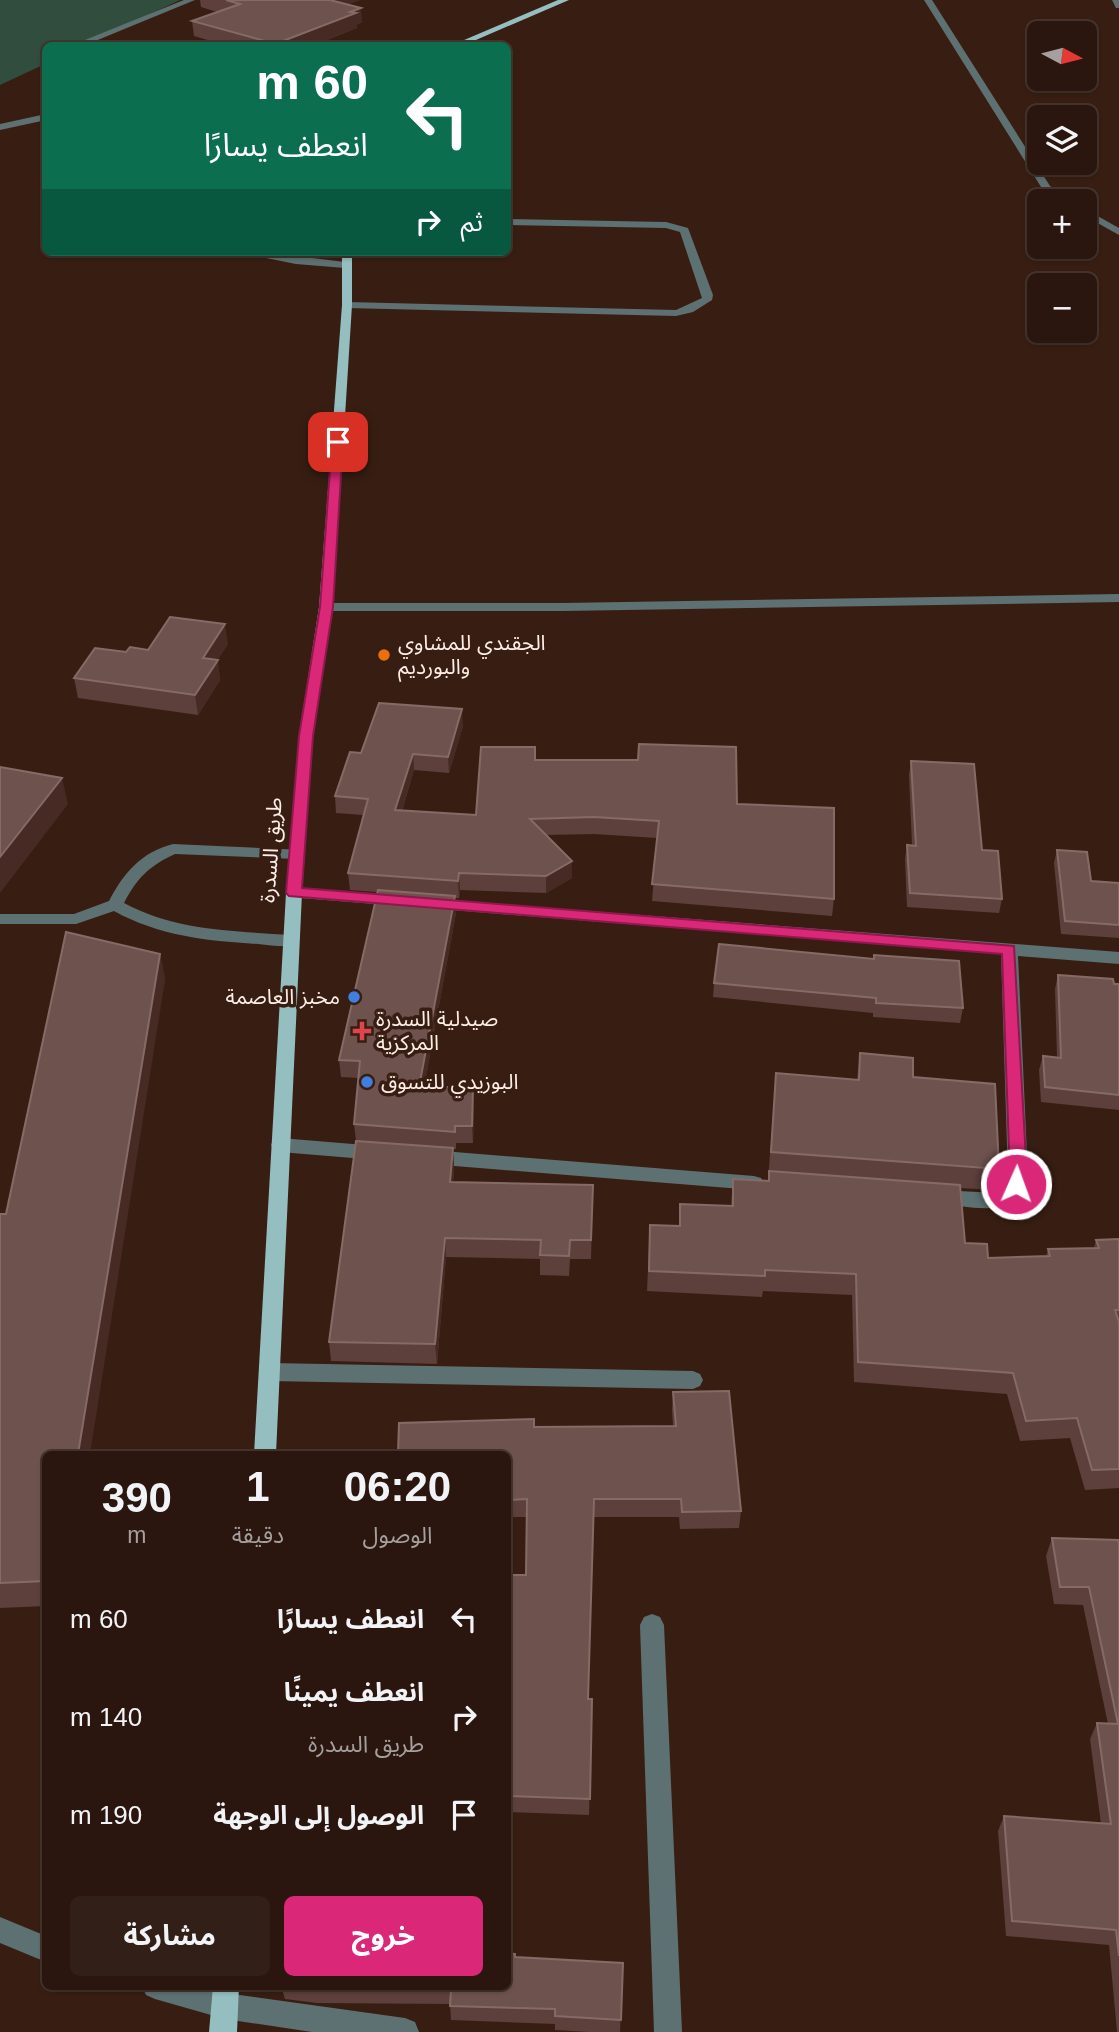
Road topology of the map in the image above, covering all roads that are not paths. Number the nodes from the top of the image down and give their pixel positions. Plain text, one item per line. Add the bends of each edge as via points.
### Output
1 (191, 0) edge
2 (565, 0) edge
3 (928, 0) edge
4 (1116, 0) edge
5 (1119, 6) edge
6 (84, 42) edge
7 (464, 42) edge
8 (42, 118) edge
9 (0, 127) edge
10 (1048, 189) edge
11 (1097, 219) edge
12 (511, 222) edge
13 (1119, 232) edge
14 (270, 256) edge
15 (346, 258) edge
16 (347, 305) junction
17 (1119, 598) edge
18 (326, 607) junction
19 (297, 854) junction
20 (294, 893) junction
21 (115, 905) junction
22 (0, 919) edge
23 (291, 941) junction
24 (1009, 950) junction
25 (1119, 958) edge
26 (280, 1145) junction
27 (390, 1154) edge
28 (418, 1156) edge
29 (777, 1185) edge
30 (916, 1195) edge
31 (270, 1372) junction
32 (694, 1380) dead end
33 (265, 1451) edge
34 (652, 1625) dead end
35 (0, 1930) edge
36 (42, 1947) edge
37 (168, 1990) edge
38 (225, 2008) edge
39 (405, 2032) edge
40 (668, 2032) edge

1 - 6 street
2 - 7 main road
3 - 10 street
4 - 5 street
8 - 9 street
11 - 13 street
12 - 16 street via 666,225 684,230 708,295 689,310 676,313
14 - 15 street via 296,261
15 - 16 main road, طريق السدرة
16 - 18 main road, طريق السدرة
17 - 18 street
18 - 19 main road, طريق السدرة via 306,736
19 - 20 main road, طريق السدرة
19 - 21 street via 173,849 129,878
20 - 23 main road, طريق السدرة
20 - 24 street
21 - 22 street via 76,919
21 - 23 street via 135,918 162,926
23 - 26 main road, طريق السدرة
24 - 25 street
24 - 30 street via 1018,1177 1013,1193 999,1200
26 - 27 street
26 - 31 main road, طريق السدرة
28 - 29 street
31 - 32 street
31 - 33 main road, طريق السدرة
34 - 40 street
35 - 36 street
37 - 38 street
38 - 39 street

